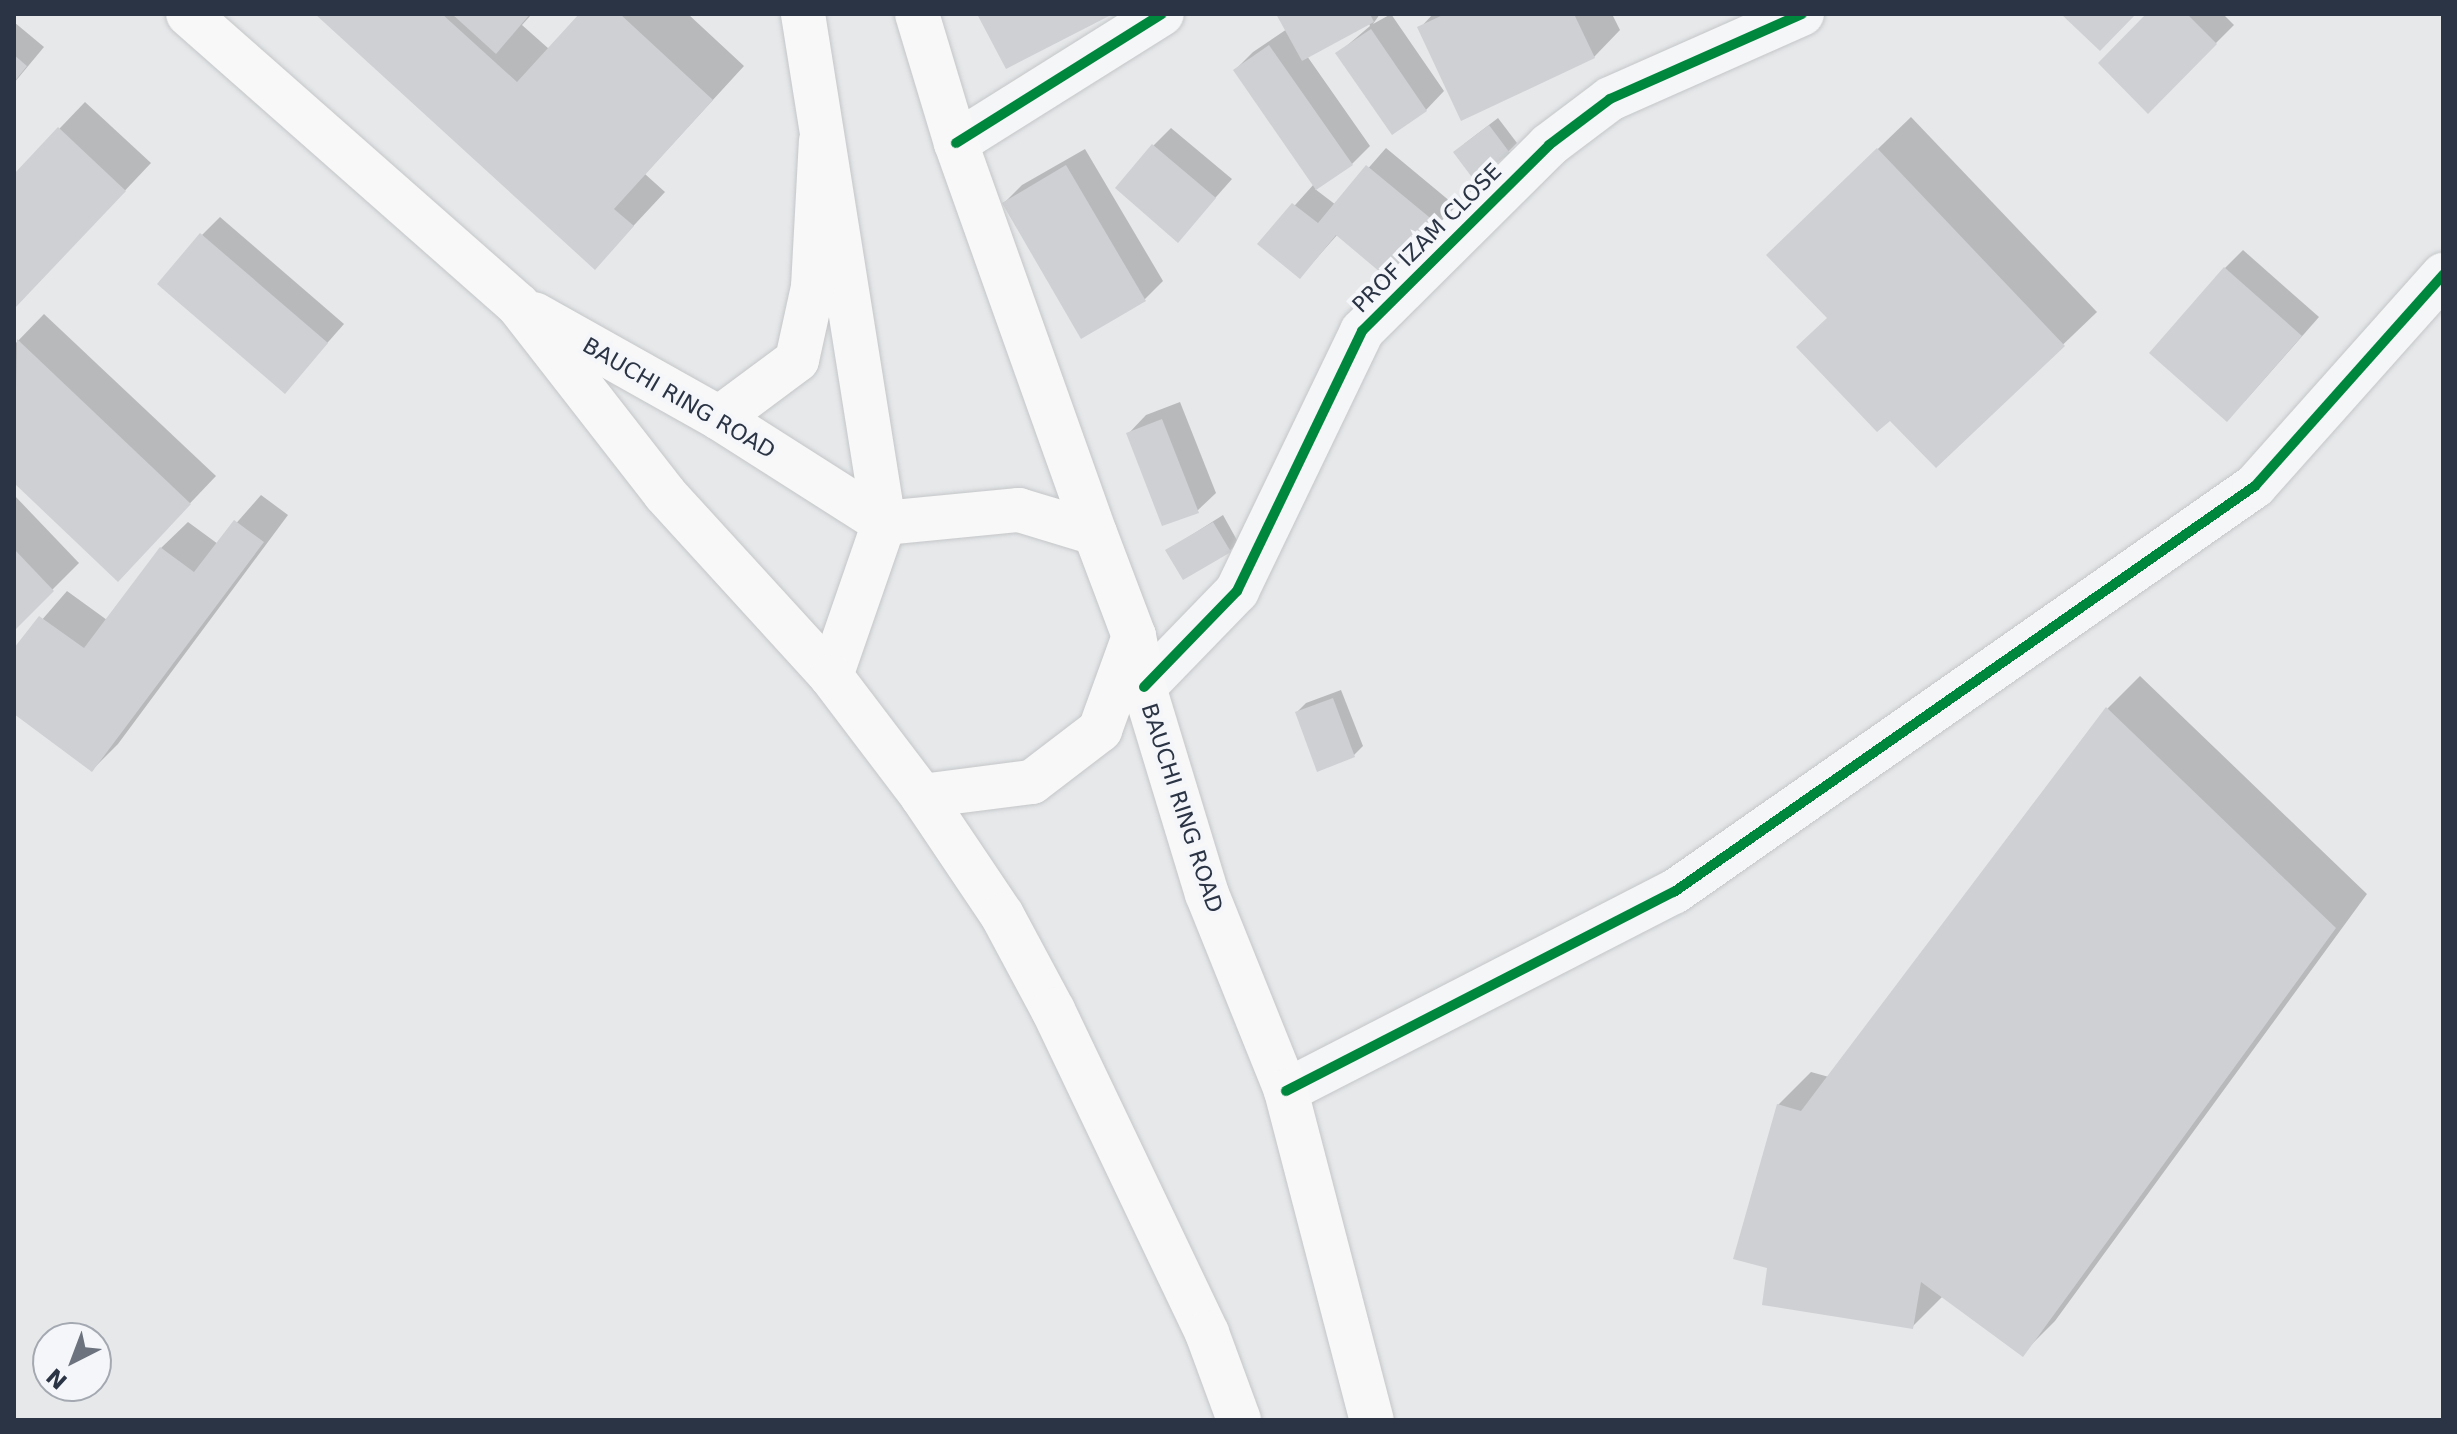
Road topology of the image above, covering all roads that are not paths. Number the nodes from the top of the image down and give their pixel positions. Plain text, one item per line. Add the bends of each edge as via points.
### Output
1 (803, 14) edge
2 (917, 14) edge
3 (1162, 14) edge
4 (1802, 14) edge
5 (203, 18) edge
6 (821, 141) junction
7 (956, 143) junction
8 (2443, 275) edge
9 (518, 305) junction
10 (719, 418) junction
11 (884, 523) junction
12 (1095, 533) junction
13 (1134, 636) junction
14 (831, 676) junction
15 (1144, 687) junction
16 (922, 796) junction
17 (1286, 1091) junction
18 (1239, 1420) edge
19 (1372, 1420) edge

1 - 6 main road
2 - 7 main road, BAUCHI RING ROAD
3 - 7 street
4 - 15 street, PROF IZAM CLOSE via 1610,99 1549,145 1362,331 1237,591
5 - 9 main road, BAUCHI RING ROAD
6 - 10 main road via 813,287 797,360
6 - 11 main road
7 - 12 main road, BAUCHI RING ROAD
8 - 17 street via 2255,486 1674,892
9 - 10 main road, BAUCHI RING ROAD
9 - 14 main road, BAUCHI RING ROAD via 665,494
10 - 11 main road, BAUCHI RING ROAD
11 - 12 main road via 1019,510
11 - 14 main road
12 - 13 main road, BAUCHI RING ROAD
13 - 15 main road, BAUCHI RING ROAD
13 - 16 main road via 1100,730 1032,782
14 - 16 main road, BAUCHI RING ROAD
15 - 17 main road, BAUCHI RING ROAD via 1207,894
16 - 18 main road, BAUCHI RING ROAD via 1002,915 1053,1010 1207,1333
17 - 19 main road, BAUCHI RING ROAD

